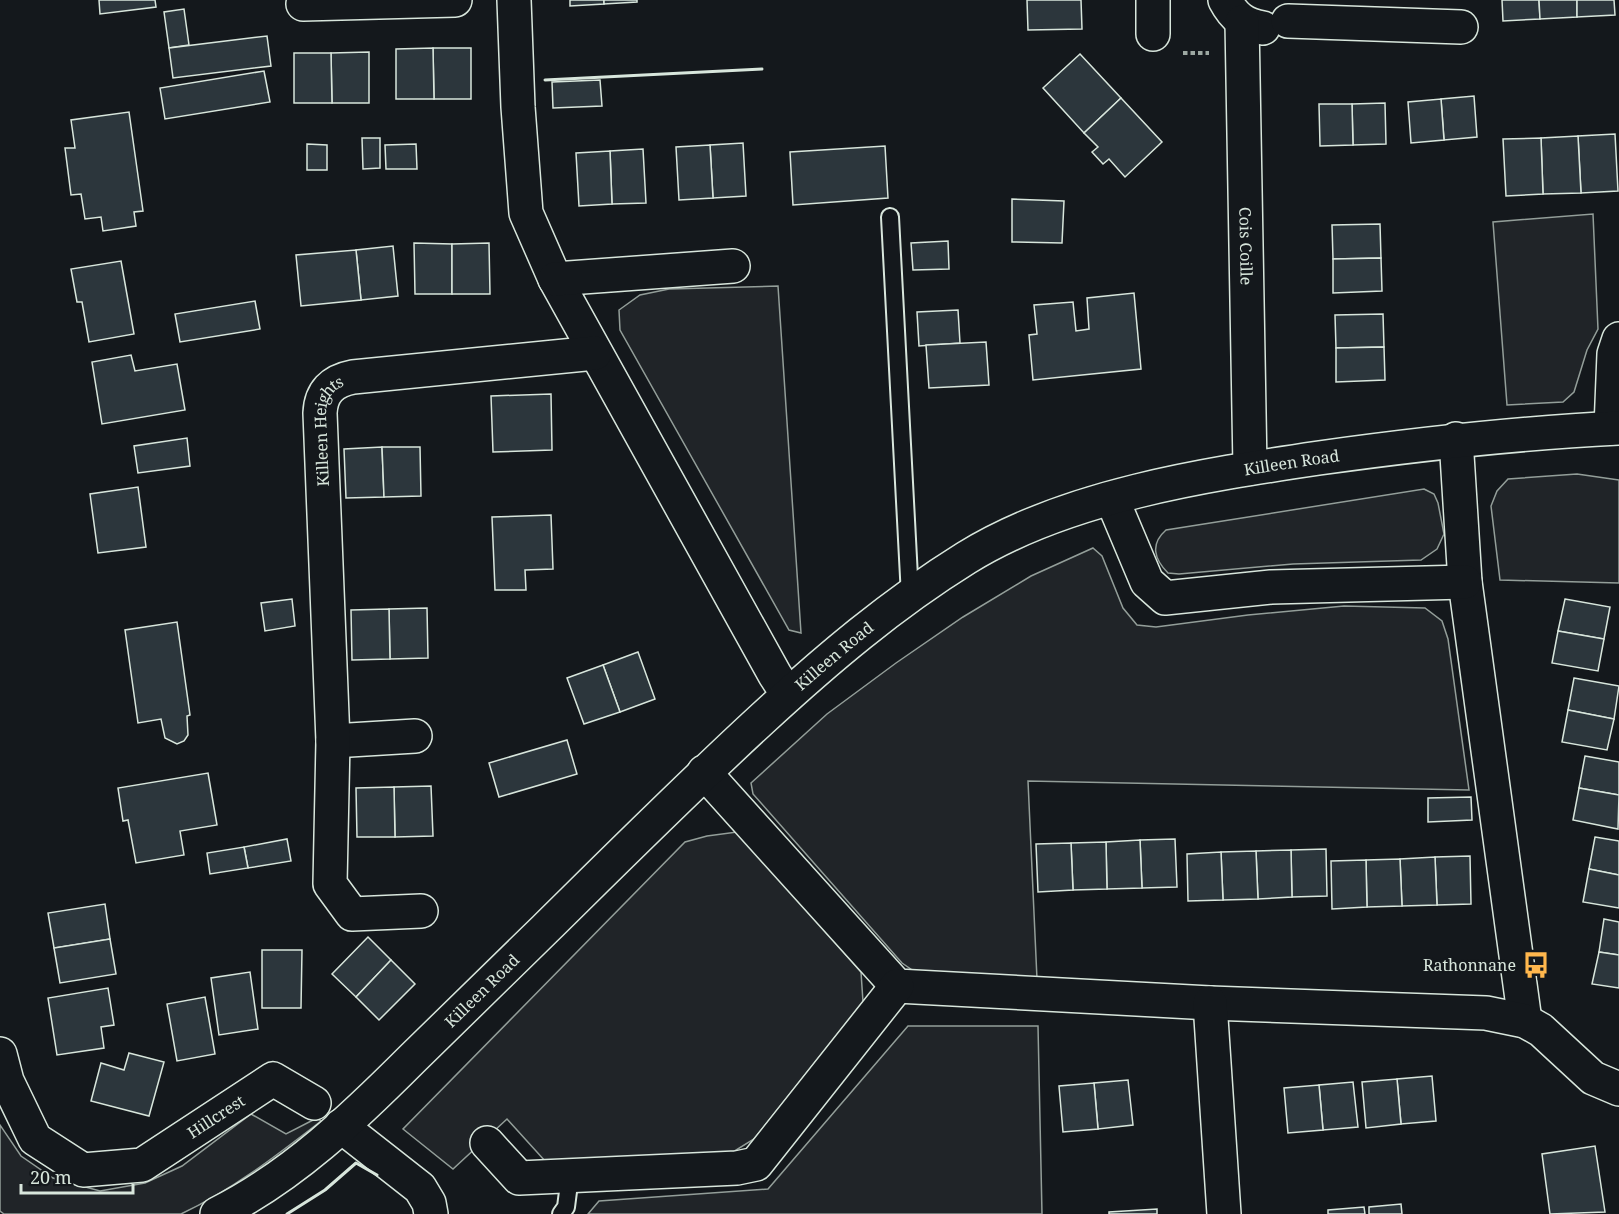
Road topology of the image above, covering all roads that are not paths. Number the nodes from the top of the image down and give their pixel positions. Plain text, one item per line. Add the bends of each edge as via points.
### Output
1 (455, 0) edge
2 (514, 0) edge
3 (1153, 0) edge
4 (303, 4) dead end
5 (1295, 11) edge
6 (1236, 25) edge
7 (1461, 27) dead end
8 (1153, 34) road end
9 (890, 217) dead end
10 (733, 266) dead end
11 (555, 279) junction
12 (1619, 339) edge
13 (595, 353) junction
14 (1615, 428) edge
15 (1456, 439) junction
16 (1250, 468) junction
17 (1112, 499) junction
18 (1466, 582) junction
19 (910, 596) junction
20 (788, 695) junction
21 (415, 736) dead end
22 (333, 741) junction
23 (704, 772) junction
24 (421, 911) dead end
25 (897, 986) junction
26 (1210, 1003) junction
27 (1525, 1021) junction
28 (0, 1054) edge
29 (1619, 1089) edge
30 (314, 1102) dead end
31 (341, 1126) junction
32 (487, 1143) dead end
33 (570, 1176) junction
34 (218, 1214) edge
35 (431, 1214) edge
36 (561, 1214) edge
37 (1224, 1214) edge

1 - 4 street
2 - 11 street via 526,213
3 - 8 street
5 - 6 street via 1265,28
5 - 7 street
6 - 16 street, Cois Coille
9 - 19 lane
10 - 11 street
11 - 13 street
12 - 14 street via 1614,354
13 - 20 street
13 - 22 street, Killeen Heights via 352,377 327,389 320,413
14 - 15 street, Killeen Road
15 - 16 street, Killeen Road
15 - 18 street
16 - 17 street, Killeen Road
17 - 18 street via 1147,582 1165,598 1271,587
17 - 19 street, Killeen Road via 1006,537 967,557
18 - 27 street
19 - 20 street, Killeen Road
20 - 23 street, Killeen Road
21 - 22 street
22 - 24 street, Killeen Heights via 330,884 352,914
23 - 25 street
23 - 31 street, Killeen Road
25 - 26 street
25 - 33 street via 756,1164
26 - 27 street via 1486,1013
26 - 37 street
27 - 29 street via 1541,1030 1593,1078
28 - 30 street, Hillcrest via 7,1081 35,1139 83,1170 142,1165 273,1079
31 - 34 street, Killeen Road via 296,1166 250,1198
31 - 35 street via 420,1188
32 - 33 street via 519,1178
33 - 36 lane via 566,1207

